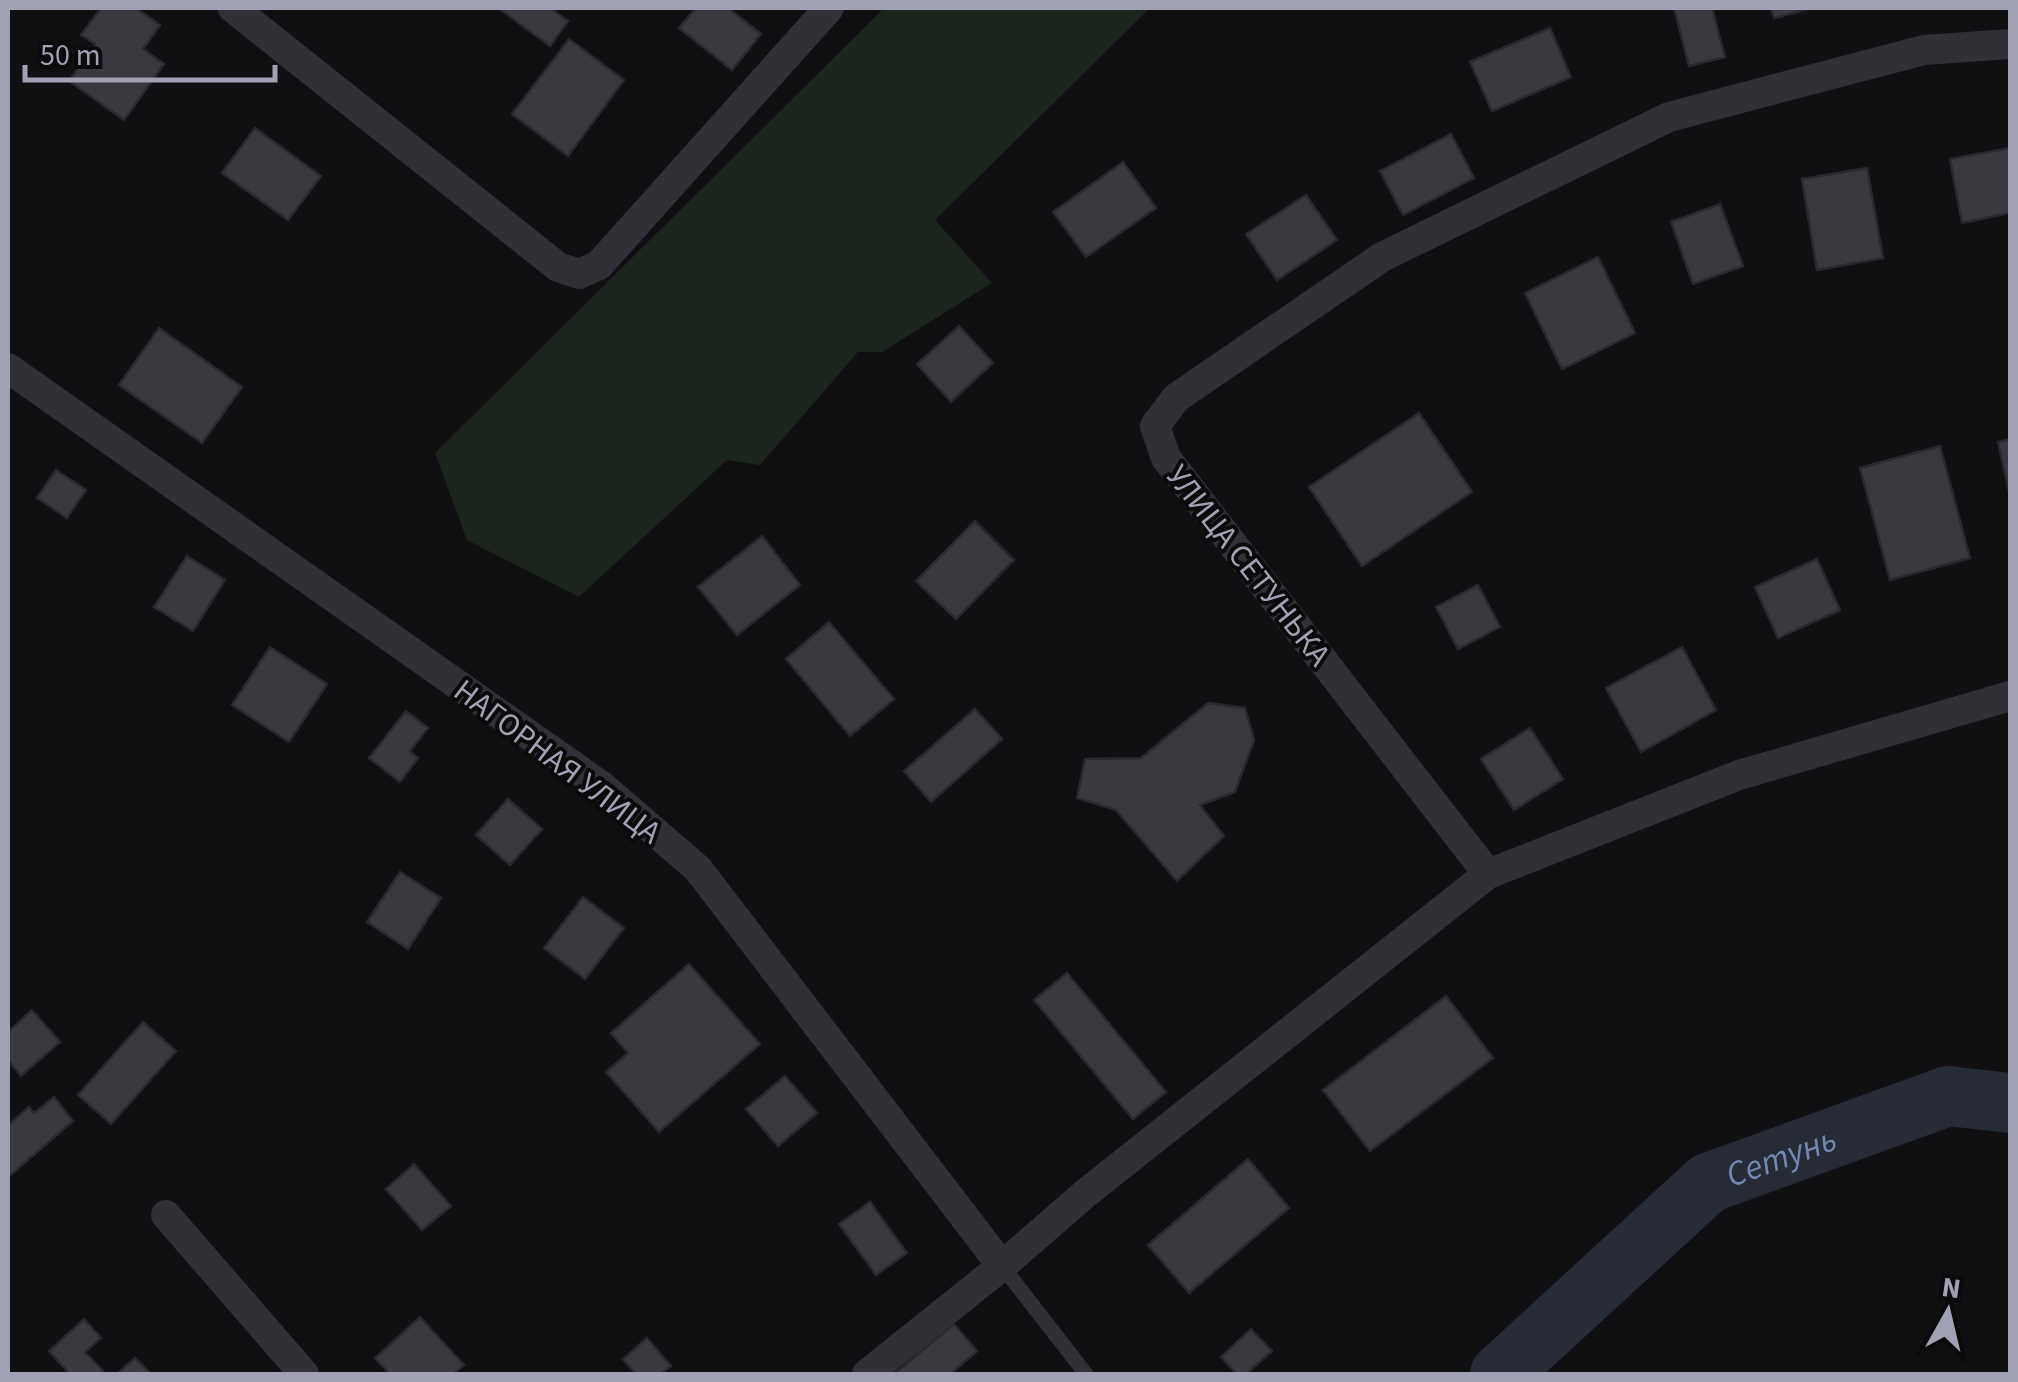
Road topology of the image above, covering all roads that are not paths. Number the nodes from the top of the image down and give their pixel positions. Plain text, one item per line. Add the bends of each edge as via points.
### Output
1 (233, 8) edge
2 (829, 8) edge
3 (2010, 44) edge
4 (8, 368) edge
5 (2010, 696) edge
6 (1488, 874) junction
7 (166, 1215) dead end
8 (1002, 1266) junction
9 (304, 1374) edge
10 (867, 1374) edge
11 (1086, 1374) edge

1 - 2 street via 558,267 579,274 599,264
3 - 6 street, УЛИЦА СЕТУНЬКА via 1924,50 1669,117 1382,257 1176,398 1155,426 1166,458
4 - 8 street, НАГОРНАЯ УЛИЦА via 603,787 698,870
5 - 6 street via 1739,775
6 - 8 street
7 - 9 street
8 - 10 street
8 - 11 lane

